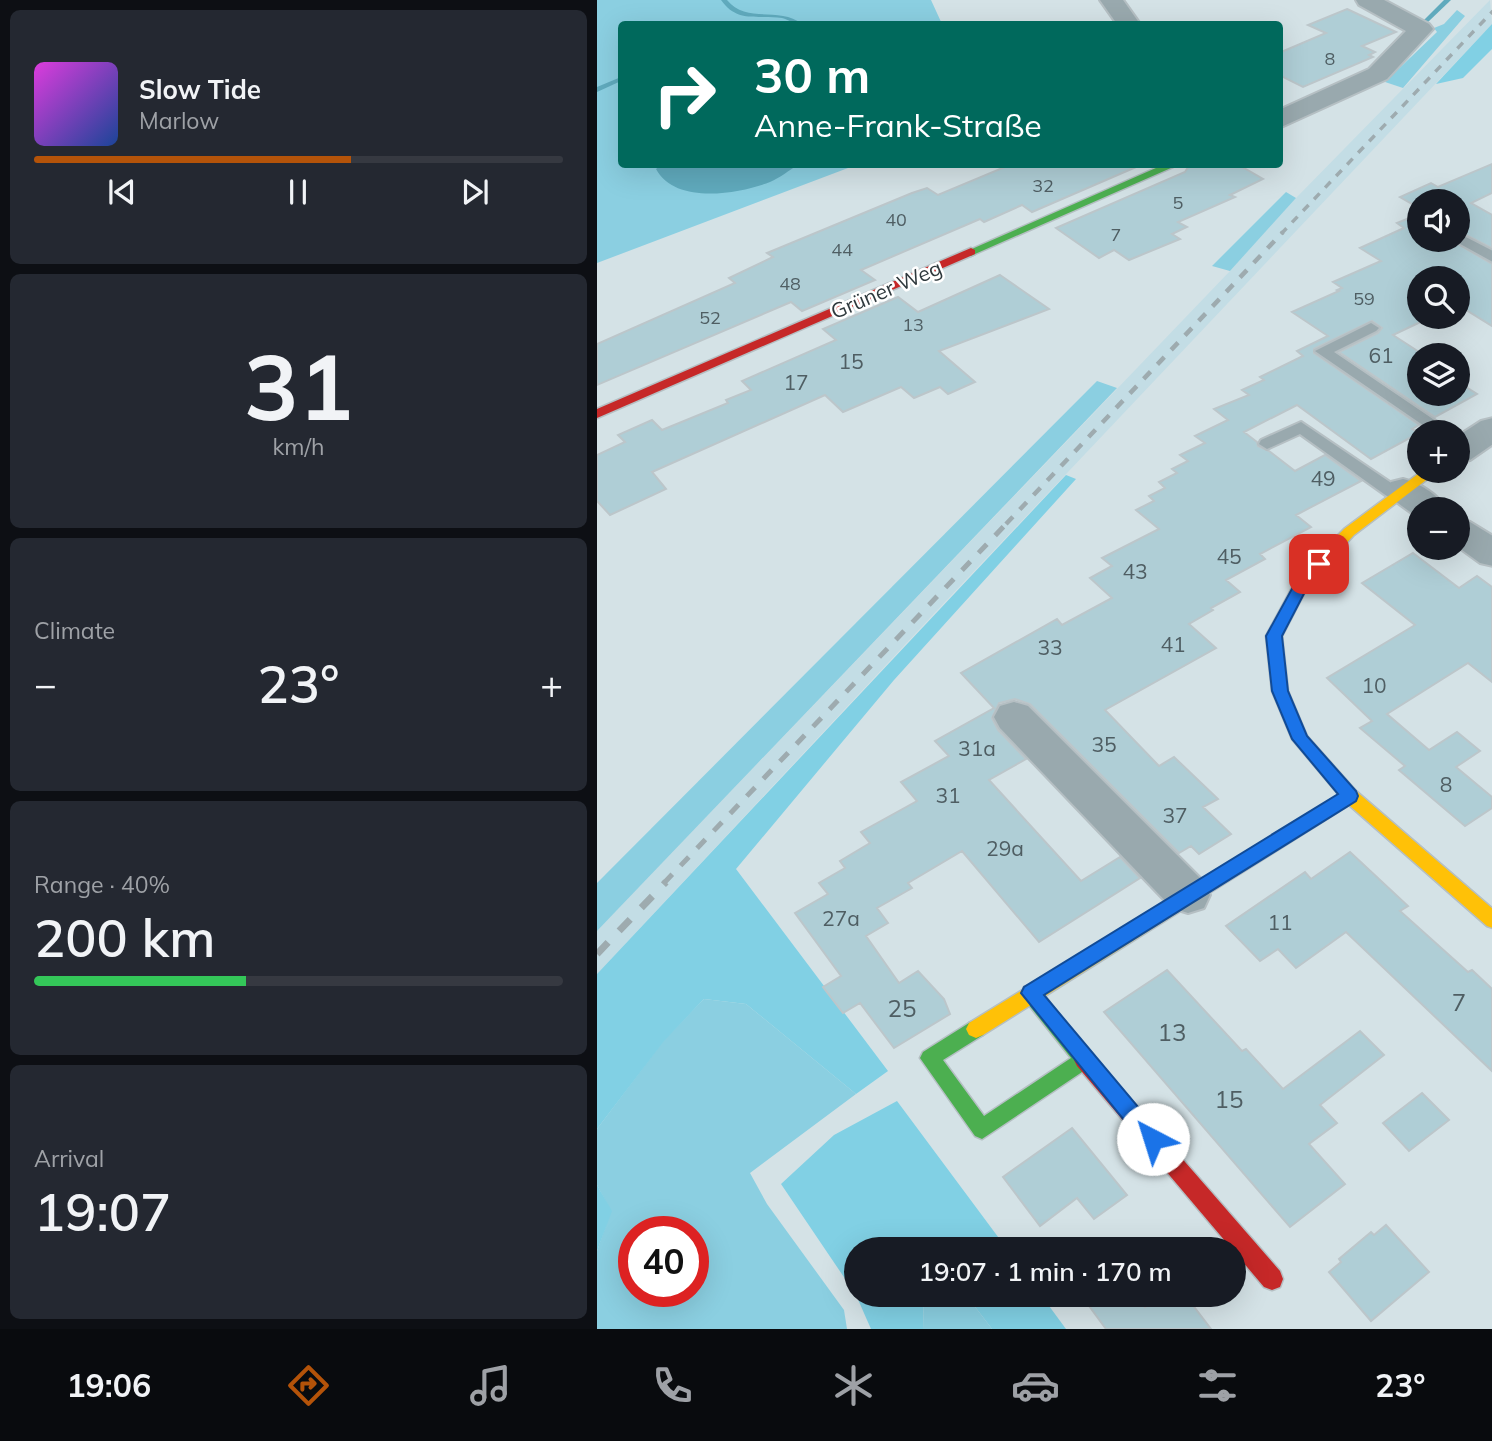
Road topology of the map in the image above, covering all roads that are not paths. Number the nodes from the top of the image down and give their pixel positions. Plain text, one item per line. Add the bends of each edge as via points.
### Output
1 (1111, 0) edge
2 (1367, 0) edge
3 (1126, 21) edge
4 (1283, 118) edge
5 (1166, 168) edge
6 (1470, 244) edge
7 (1492, 258) edge
8 (1371, 328) dead end
9 (597, 414) edge
10 (1432, 420) edge
11 (1267, 444) dead end
12 (1422, 483) edge
13 (1408, 497) edge
14 (1411, 497) edge
15 (1407, 500) edge
16 (1470, 538) edge
17 (1492, 554) edge
18 (1014, 717) dead end
19 (1349, 796) junction
20 (1188, 895) junction
21 (1492, 921) edge
22 (1031, 993) junction
23 (1084, 1060) junction
24 (1272, 1279) dead end

1 - 3 street
2 - 4 street via 1421,29 1378,74
5 - 9 street, Grüner Weg
6 - 7 lane
8 - 10 lane via 1323,351
11 - 13 lane via 1301,427
12 - 14 street
15 - 19 street via 1349,533 1304,579 1274,636 1280,691 1301,739
16 - 17 street
18 - 20 street
19 - 20 street
19 - 21 street
20 - 22 street
22 - 23 street
22 - 23 street via 930,1058 982,1129
23 - 24 street

